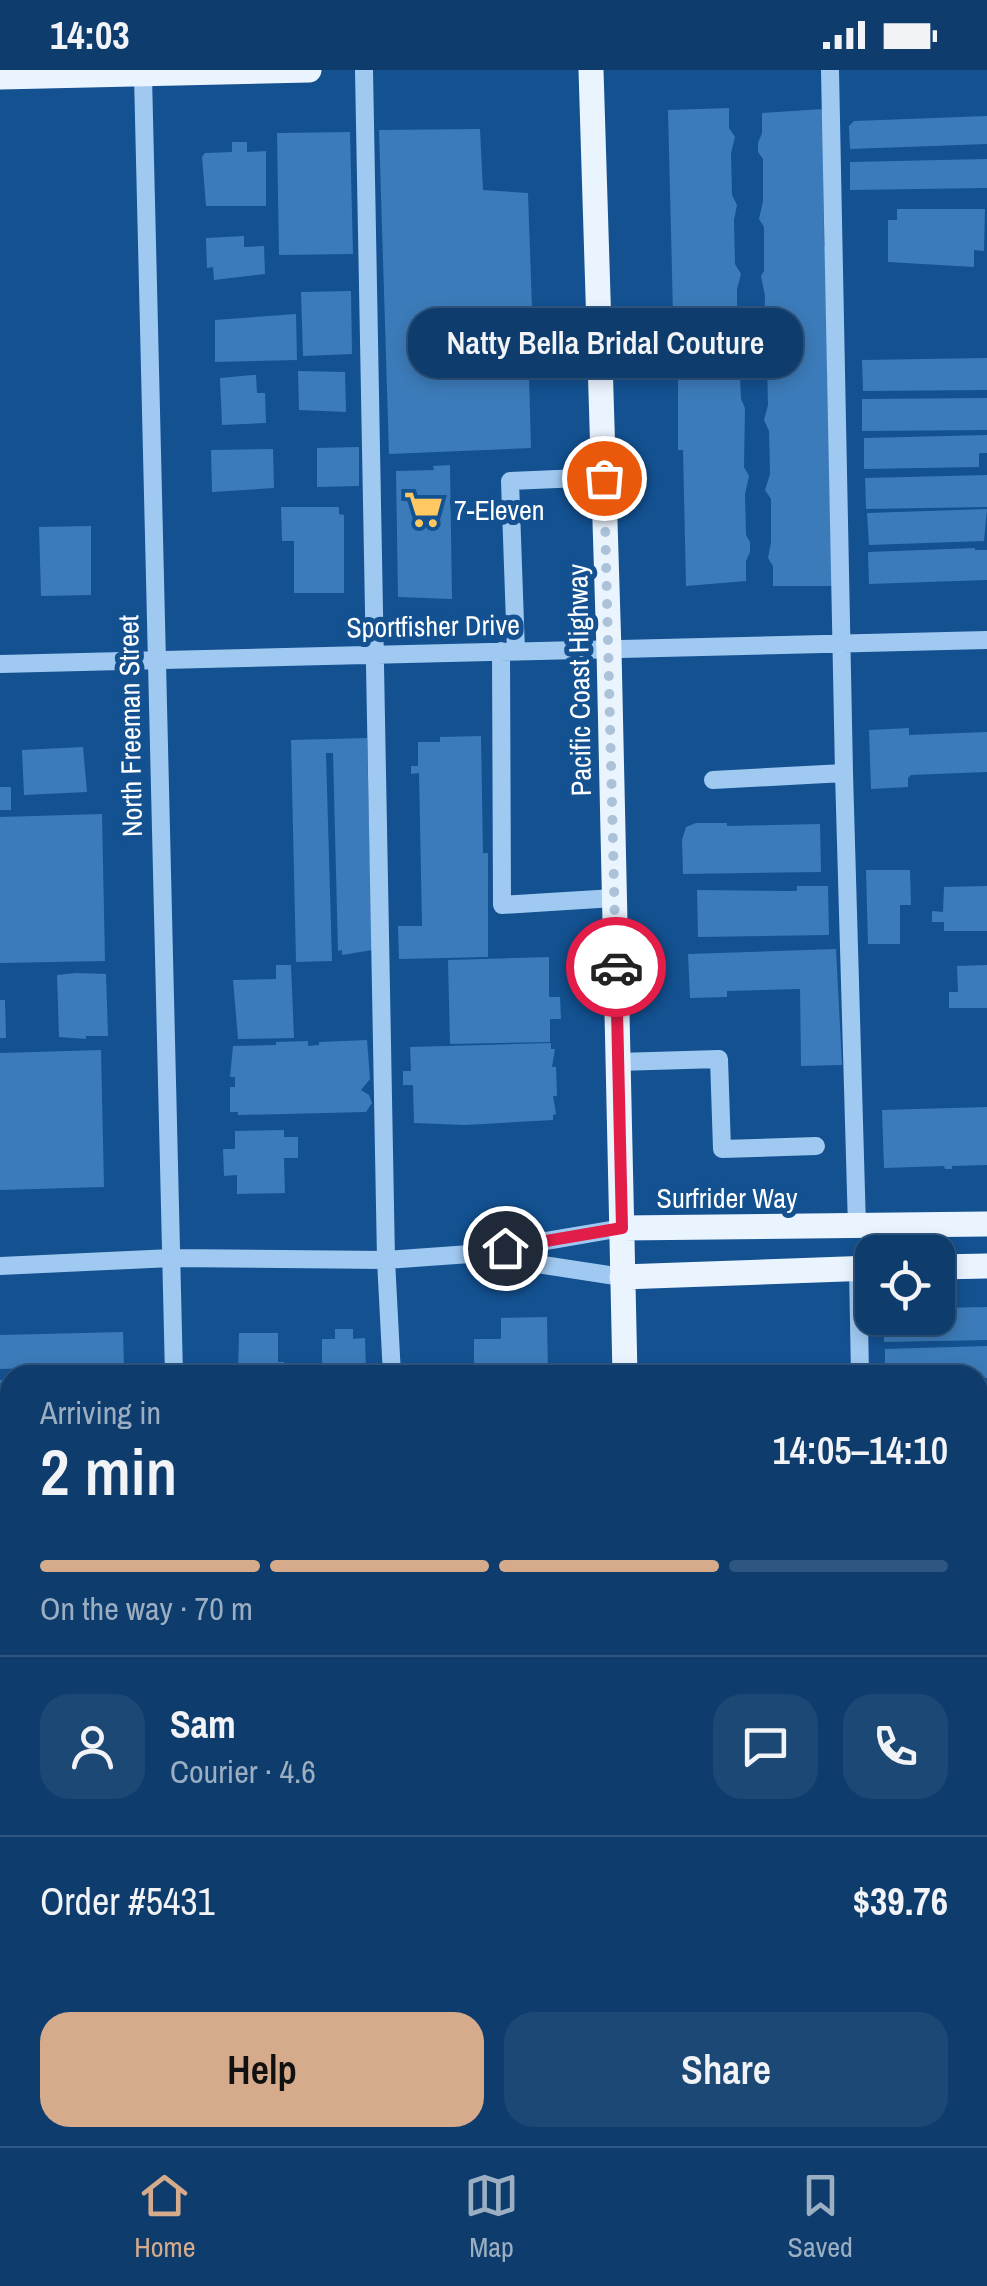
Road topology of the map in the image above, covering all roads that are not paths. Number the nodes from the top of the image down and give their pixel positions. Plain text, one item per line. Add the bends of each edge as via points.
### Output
1 (309, 70) edge
2 (364, 70) edge
3 (592, 70) edge
4 (830, 70) edge
5 (182, 72) edge
6 (216, 72) edge
7 (142, 76) junction
8 (0, 77) edge
9 (604, 478) junction
10 (987, 640) edge
11 (842, 644) junction
12 (609, 650) junction
13 (508, 651) junction
14 (375, 654) junction
15 (156, 660) junction
16 (0, 664) edge
17 (844, 773) junction
18 (713, 780) dead end
19 (614, 898) junction
20 (618, 1062) junction
21 (816, 1146) dead end
22 (987, 1224) edge
23 (858, 1227) junction
24 (622, 1228) junction
25 (470, 1254) junction
26 (172, 1258) junction
27 (386, 1260) junction
28 (0, 1266) edge
29 (987, 1266) edge
30 (955, 1267) edge
31 (855, 1268) edge
32 (622, 1277) junction
33 (862, 1335) edge
34 (174, 1365) edge
35 (391, 1365) edge
36 (624, 1365) edge
37 (860, 1365) edge

1 - 6 main road
2 - 14 street
3 - 9 main road, Pacific Coast Highway
4 - 11 street
5 - 6 main road
5 - 7 main road
7 - 8 main road
7 - 15 street, North Freeman Street
9 - 12 main road, Pacific Coast Highway
9 - 13 street via 510,481
10 - 11 street, Sportfisher Drive
11 - 12 street, Sportfisher Drive
11 - 17 street
12 - 13 street, Sportfisher Drive
12 - 19 main road, Pacific Coast Highway
13 - 14 street, Sportfisher Drive
13 - 19 street via 502,905
14 - 15 street, Sportfisher Drive
14 - 27 street
15 - 16 street, Sportfisher Drive
15 - 26 street, North Freeman Street
17 - 18 street
17 - 23 street
19 - 20 main road, Pacific Coast Highway
20 - 21 street via 719,1059 722,1149
20 - 24 main road, Pacific Coast Highway
22 - 23 main road, Surfrider Way
23 - 24 main road, Surfrider Way
24 - 25 street, Surfrider Way
24 - 32 main road, Pacific Coast Highway
25 - 27 street, Surfrider Way
25 - 32 street, Surfrider Way
26 - 27 street, Surfrider Way
26 - 28 street, Surfrider Way
26 - 34 street, North Freeman Street
27 - 35 street
29 - 30 main road
31 - 32 main road, Surfrider Way
32 - 36 main road
33 - 37 street

